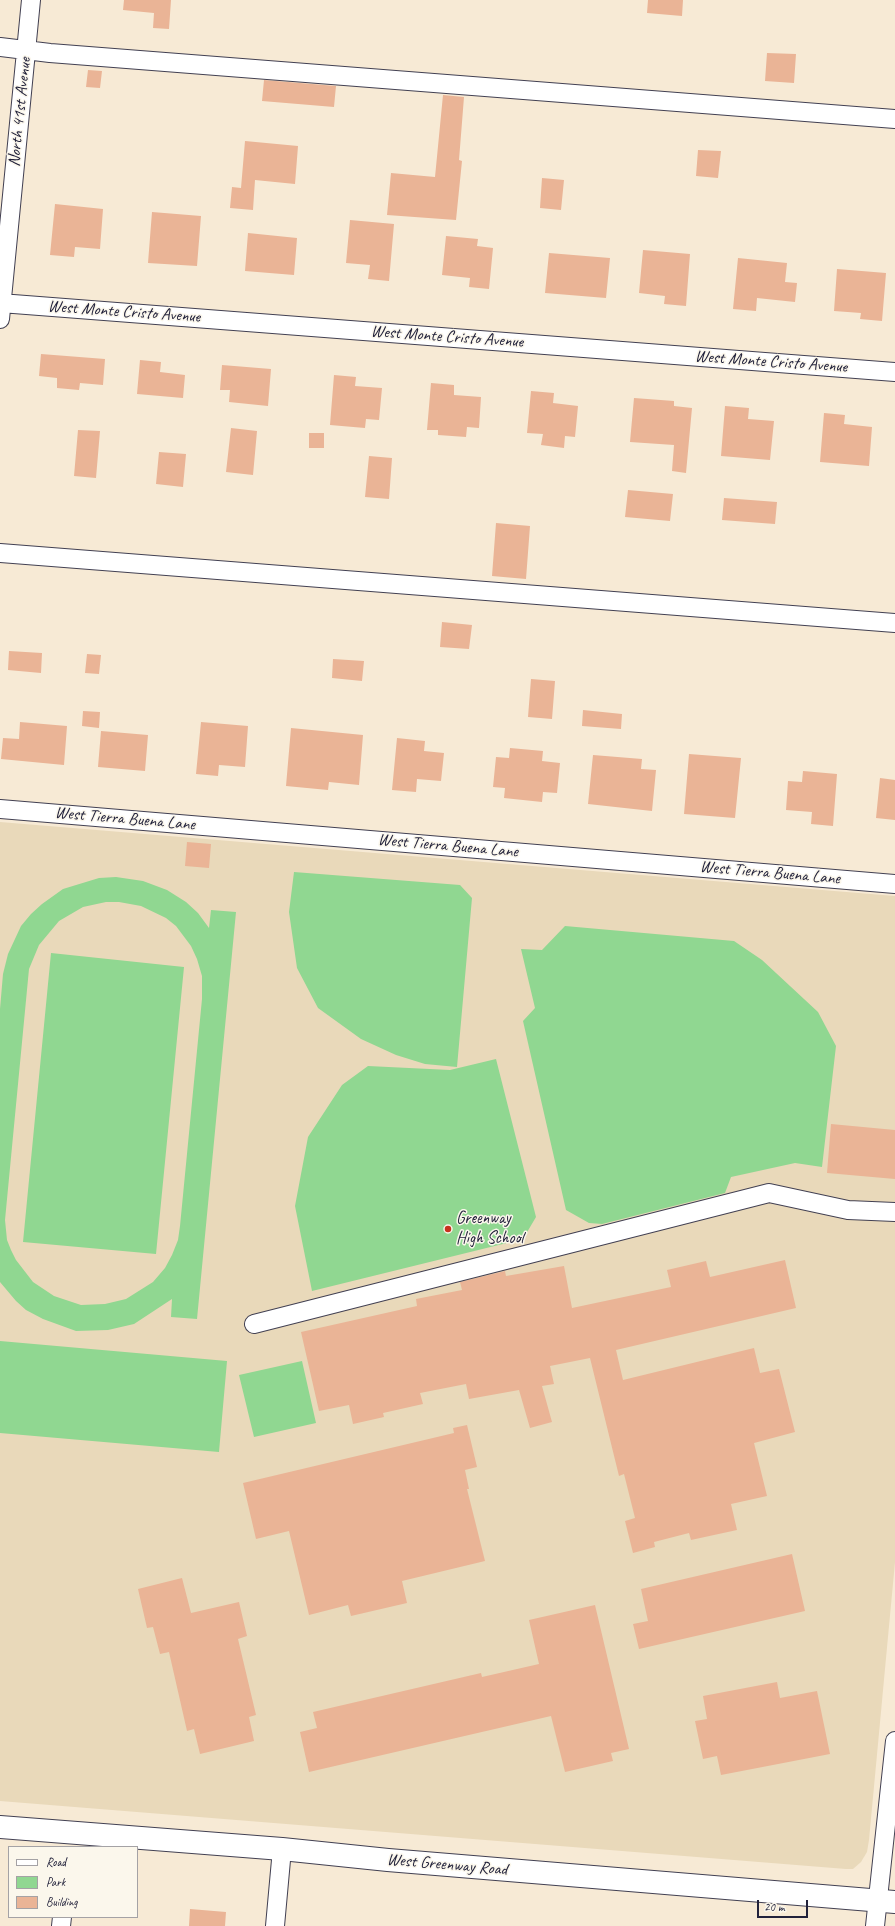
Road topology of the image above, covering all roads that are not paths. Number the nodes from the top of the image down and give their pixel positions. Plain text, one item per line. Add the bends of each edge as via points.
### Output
1 (31, 0) edge
2 (0, 47) edge
3 (26, 50) junction
4 (895, 119) edge
5 (0, 308) edge
6 (895, 372) edge
7 (0, 553) edge
8 (895, 623) edge
9 (0, 809) edge
10 (895, 884) edge
11 (895, 1212) edge
12 (254, 1324) dead end
13 (895, 1741) edge
14 (0, 1827) edge
15 (69, 1840) edge
16 (282, 1849) junction
17 (886, 1901) edge
18 (275, 1926) edge
19 (875, 1926) edge

1 - 3 street, North 41st Avenue
2 - 3 street
3 - 4 street
3 - 5 street, North 41st Avenue
5 - 6 street, West Monte Cristo Avenue
7 - 8 street
9 - 10 street, West Tierra Buena Lane
11 - 12 street via 848,1210 769,1193
13 - 17 street
14 - 15 main road, West Greenway Road
15 - 16 main road, West Greenway Road
16 - 17 main road, West Greenway Road via 396,1861
16 - 18 street
17 - 19 street

